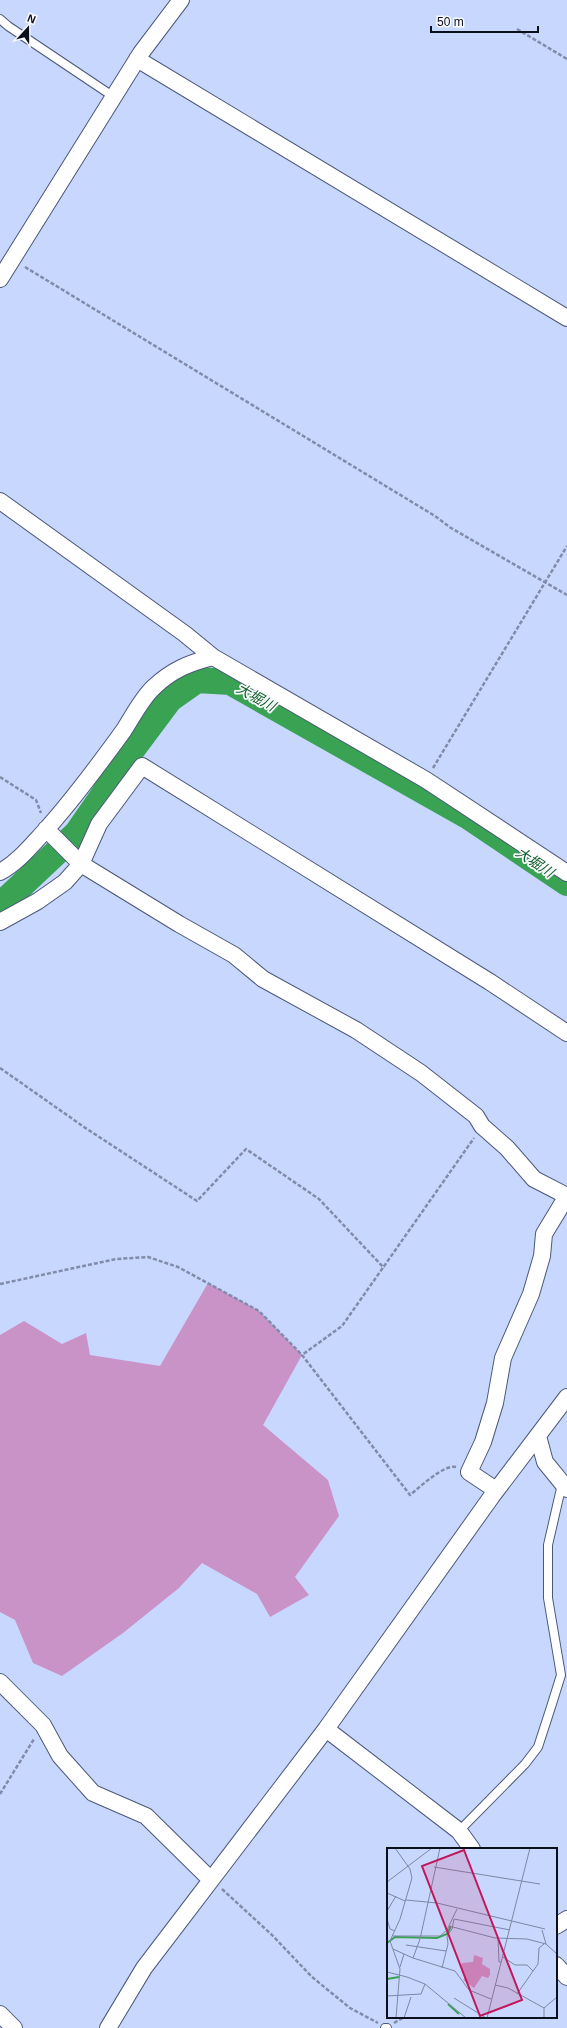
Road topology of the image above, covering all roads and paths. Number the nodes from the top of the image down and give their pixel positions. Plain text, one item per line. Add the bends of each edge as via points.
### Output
1 (181, 0) edge
2 (0, 19) edge
3 (517, 29) dead end
4 (137, 59) junction
5 (567, 59) edge
6 (114, 97) junction
7 (12, 260) junction
8 (0, 279) edge
9 (567, 318) edge
10 (0, 501) edge
11 (567, 546) edge
12 (545, 582) junction
13 (567, 596) edge
14 (213, 657) junction
15 (0, 777) edge
16 (426, 780) junction
17 (47, 829) junction
18 (80, 863) junction
19 (0, 872) edge
20 (567, 873) edge
21 (0, 922) edge
22 (567, 1033) edge
23 (0, 1068) edge
24 (482, 1126) junction
25 (567, 1196) edge
26 (384, 1268) junction
27 (0, 1284) edge
28 (302, 1355) junction
29 (567, 1397) edge
30 (538, 1436) junction
31 (469, 1472) junction
32 (564, 1486) edge
33 (496, 1490) junction
34 (0, 1682) edge
35 (43, 1725) junction
36 (326, 1729) junction
37 (0, 1794) edge
38 (459, 1831) junction
39 (471, 1848) edge
40 (210, 1879) junction
41 (567, 1919) edge
42 (557, 1925) edge
43 (557, 1966) edge
44 (567, 1977) edge
45 (0, 2014) edge
46 (14, 2028) edge
47 (108, 2028) edge
48 (386, 2028) edge

1 - 4 street
2 - 6 lane
3 - 5 path
4 - 6 street
4 - 9 street
6 - 7 street
7 - 8 street
7 - 12 path via 429,512 451,528
10 - 14 street via 185,634
11 - 12 path
12 - 13 path
12 - 16 path
14 - 16 street
14 - 17 street via 190,662 153,688 88,781
15 - 17 path via 36,800
16 - 20 street
17 - 18 street
17 - 19 street
18 - 21 street via 60,885 38,901
18 - 22 street via 99,824 142,766 485,978
18 - 24 street via 234,955 263,979 356,1030 421,1073 476,1116
23 - 26 path via 197,1201 246,1149 319,1200
24 - 25 street via 507,1148 534,1179
24 - 26 path
25 - 31 street via 544,1234 542,1256 531,1294 502,1358 495,1403 484,1442
26 - 28 path via 342,1326
27 - 28 path via 116,1259 148,1257 178,1267 259,1311
28 - 31 path via 410,1495 444,1468 452,1466
29 - 30 street
30 - 32 street via 546,1462
30 - 33 street
31 - 33 street
32 - 38 lane via 548,1545 548,1598 561,1675 552,1707 538,1747 525,1764
33 - 36 street
34 - 35 street
35 - 37 path
35 - 40 street via 60,1756 92,1793 146,1816
36 - 38 street
36 - 40 street
38 - 39 street
40 - 47 street via 144,1968
40 - 48 path via 272,1935 312,1977 350,2008
41 - 42 street
43 - 44 street
45 - 46 street

